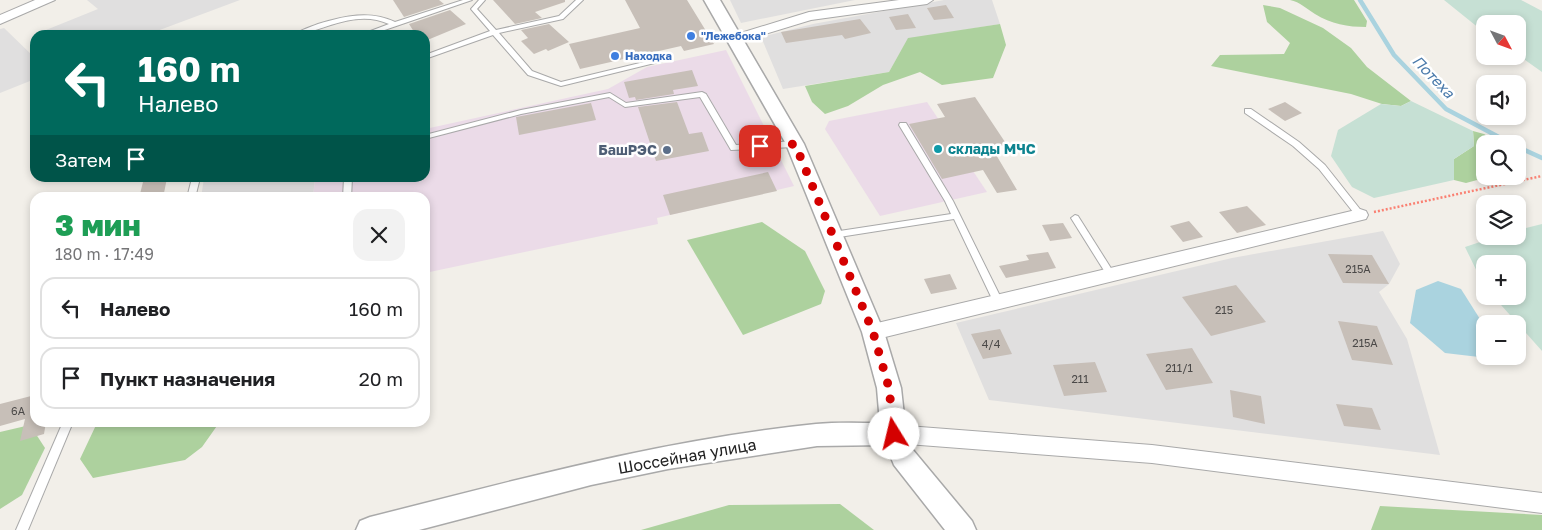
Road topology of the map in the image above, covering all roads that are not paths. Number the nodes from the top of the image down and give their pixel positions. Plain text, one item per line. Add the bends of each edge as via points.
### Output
1 (49, 0) edge
2 (469, 0) edge
3 (482, 0) edge
4 (580, 0) edge
5 (712, 0) edge
6 (927, 0) edge
7 (0, 20) edge
8 (395, 25) junction
9 (311, 30) edge
10 (379, 30) edge
11 (494, 32) junction
12 (736, 39) junction
13 (430, 56) edge
14 (668, 58) dead end
15 (1248, 111) dead end
16 (903, 126) dead end
17 (430, 136) edge
18 (795, 144) junction
19 (1360, 215) joint
20 (957, 216) junction
21 (1076, 218) dead end
22 (833, 234) junction
23 (1111, 275) junction
24 (998, 302) junction
25 (873, 332) junction
26 (66, 427) edge
27 (894, 434) junction
28 (1542, 503) edge
29 (22, 530) edge
30 (370, 530) edge
31 (962, 530) edge

1 - 7 street
2 - 8 lane
3 - 11 lane via 474,9
4 - 11 lane via 561,18
5 - 12 street
6 - 12 street via 809,16
8 - 9 lane via 385,18 368,15
8 - 10 lane
11 - 13 lane
11 - 14 lane via 530,73 561,84
12 - 18 street
15 - 19 lane via 1296,144 1322,167
16 - 20 lane
17 - 18 lane via 521,112 610,95 625,105 702,94 734,148
18 - 22 street
19 - 23 street
20 - 22 lane
20 - 24 lane
21 - 23 lane
22 - 25 street
23 - 24 street
24 - 25 street
25 - 27 street via 889,388
26 - 29 lane
27 - 28 street via 1152,454
27 - 30 street, Шоссейная улица via 817,435 668,457 591,473
27 - 31 street via 903,457

